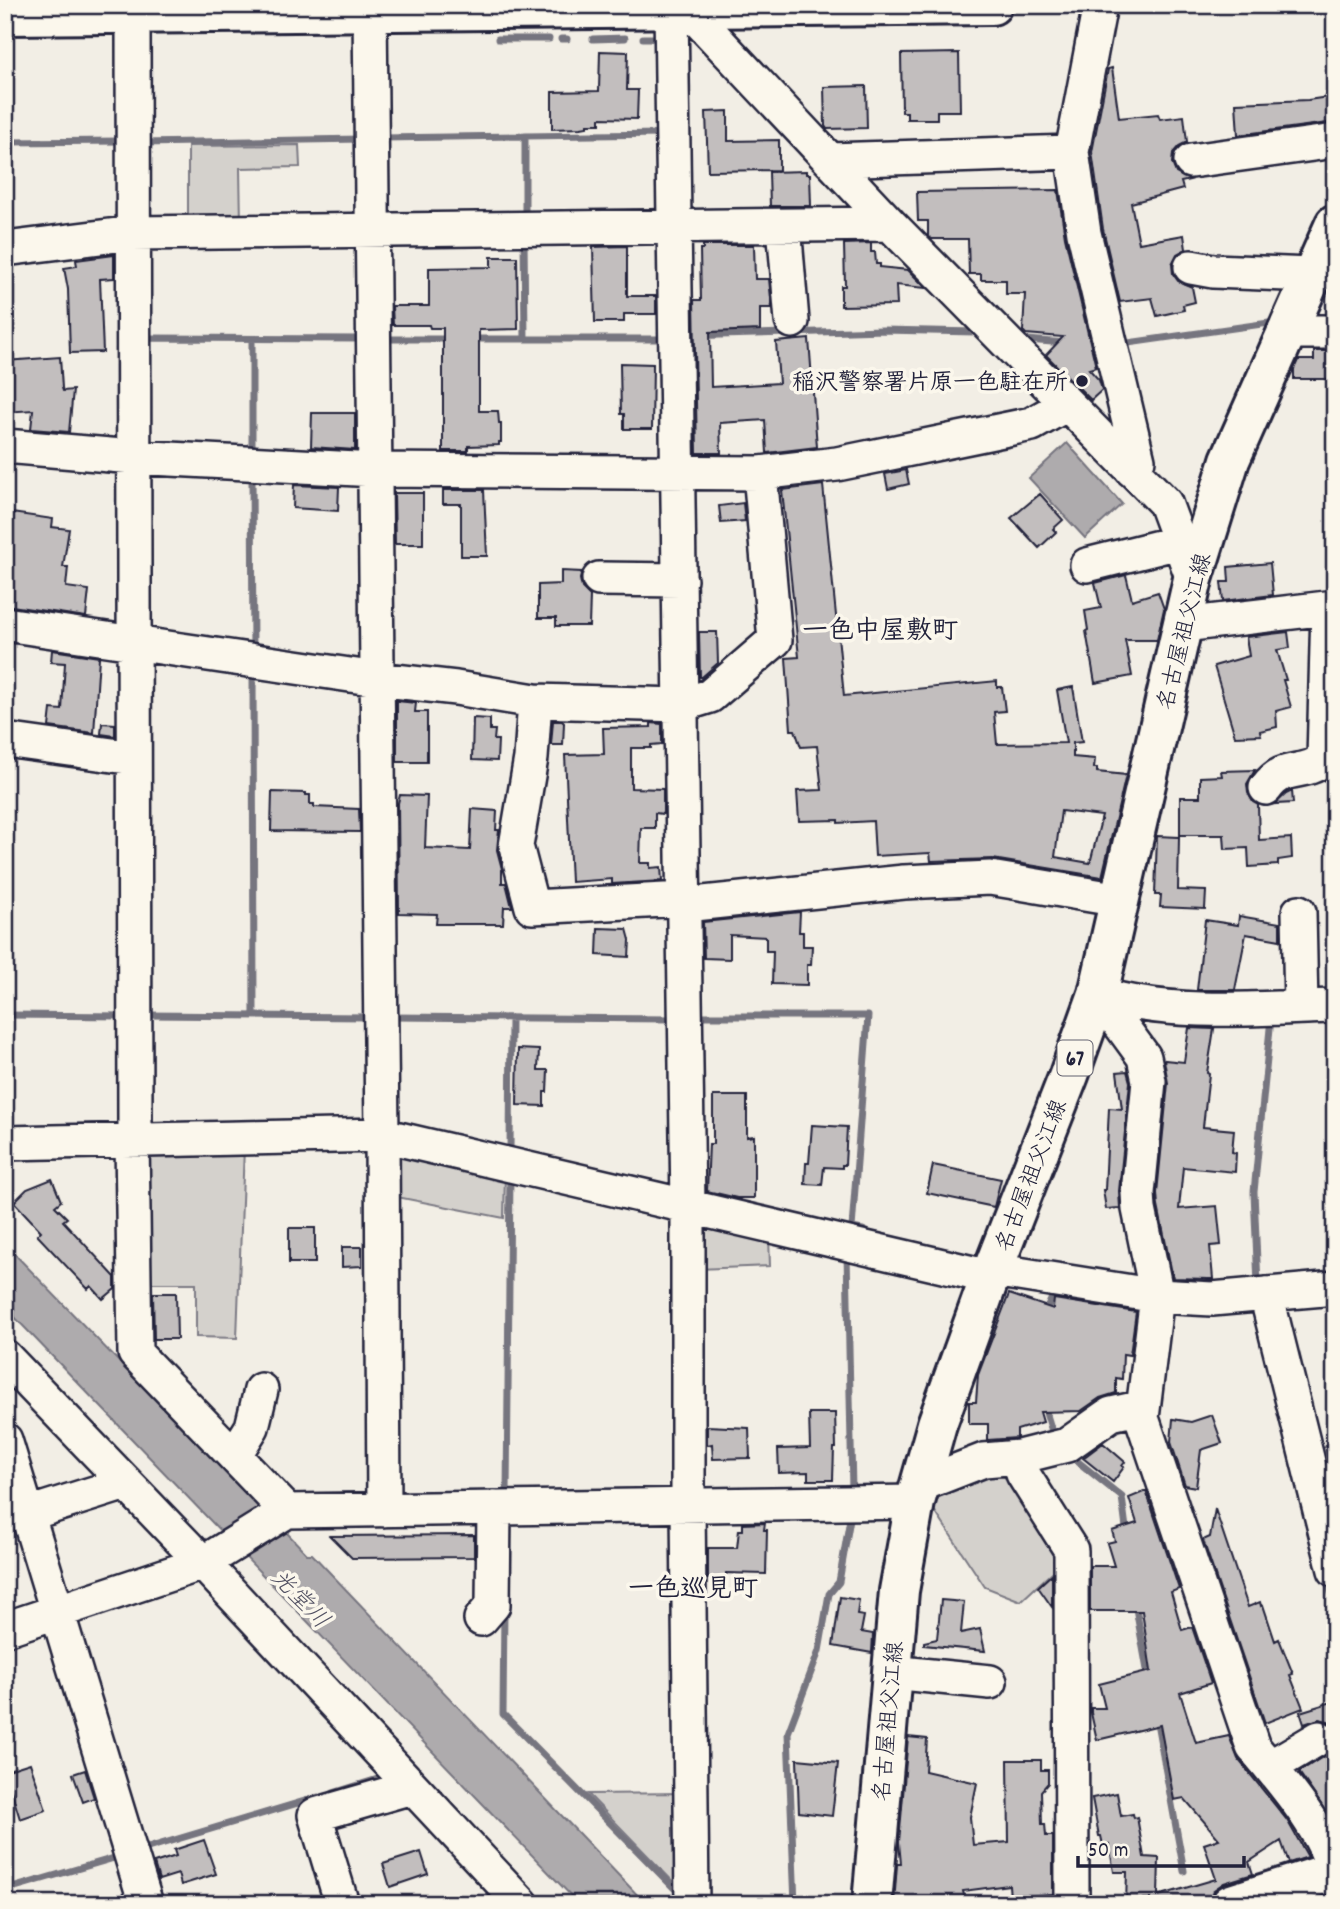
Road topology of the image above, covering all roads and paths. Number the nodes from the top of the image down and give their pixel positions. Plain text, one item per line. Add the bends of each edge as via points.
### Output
1 (992, 5) edge
2 (1100, 5) edge
3 (837, 6) edge
4 (680, 7) edge
5 (370, 10) junction
6 (133, 13) junction
7 (5, 15) edge
8 (1335, 141) edge
9 (1072, 152) junction
10 (830, 160) junction
11 (1191, 161) dead end
12 (890, 224) junction
13 (1335, 224) edge
14 (784, 226) junction
15 (674, 227) junction
16 (373, 232) junction
17 (133, 233) junction
18 (5, 249) edge
19 (1191, 267) dead end
20 (1311, 275) junction
21 (792, 321) dead end
22 (1286, 332) junction
23 (1335, 332) edge
24 (1067, 404) junction
25 (5, 446) edge
26 (134, 457) junction
27 (375, 470) junction
28 (1132, 470) junction
29 (760, 473) junction
30 (678, 474) junction
31 (1179, 541) junction
32 (1087, 565) dead end
33 (599, 579) dead end
34 (1193, 579) junction
35 (680, 580) junction
36 (1331, 608) edge
37 (5, 624) edge
38 (1184, 625) junction
39 (134, 642) junction
40 (377, 679) junction
41 (536, 701) junction
42 (681, 705) junction
43 (5, 740) edge
44 (134, 758) junction
45 (1265, 788) dead end
46 (1120, 900) junction
47 (684, 902) junction
48 (1299, 912) dead end
49 (1098, 994) junction
50 (1335, 1006) edge
51 (1301, 1007) junction
52 (382, 1135) junction
53 (134, 1139) junction
54 (5, 1143) edge
55 (688, 1207) junction
56 (991, 1274) junction
57 (1335, 1288) edge
58 (1266, 1294) junction
59 (1157, 1296) junction
60 (5, 1357) edge
61 (261, 1390) dead end
62 (1143, 1407) junction
63 (5, 1440) edge
64 (233, 1455) junction
65 (1019, 1457) junction
66 (126, 1483) junction
67 (917, 1493) junction
68 (688, 1505) junction
69 (494, 1508) junction
70 (384, 1510) junction
71 (286, 1512) junction
72 (28, 1514) junction
73 (211, 1558) junction
74 (1335, 1570) edge
75 (58, 1613) junction
76 (481, 1619) dead end
77 (5, 1629) edge
78 (891, 1672) junction
79 (990, 1682) dead end
80 (1319, 1738) dead end
81 (1270, 1767) junction
82 (412, 1787) junction
83 (1334, 1874) edge
84 (146, 1904) edge
85 (342, 1904) edge
86 (522, 1904) edge
87 (692, 1904) edge
88 (872, 1904) edge
89 (1072, 1904) edge
90 (1231, 1904) edge

1 - 3 main road
2 - 9 street
3 - 4 main road
4 - 5 main road
4 - 10 street
4 - 15 street
5 - 6 main road
5 - 16 street
6 - 7 main road
6 - 17 street
8 - 11 street
9 - 10 street
9 - 28 street via 1084,233 1138,460
10 - 12 street
12 - 14 street
12 - 24 street
13 - 20 main road, 名古屋祖父江線 / 67
14 - 15 street
14 - 21 street
15 - 16 street
15 - 30 street
16 - 17 street
16 - 27 street
17 - 18 street
17 - 26 street
19 - 20 street
20 - 22 main road, 名古屋祖父江線 / 67
22 - 23 street
22 - 34 main road, 名古屋祖父江線 / 67 via 1230,460
24 - 28 street
24 - 29 street via 1032,424 837,464
25 - 26 street
26 - 27 street
26 - 39 street
27 - 30 street
27 - 40 street
28 - 31 street via 1165,503
29 - 30 street
29 - 42 street via 775,640 709,696
30 - 35 street
31 - 32 street
31 - 34 street
33 - 35 street
34 - 38 main road, 名古屋祖父江線 / 67
35 - 42 street
36 - 38 street
36 - 45 street via 1324,760 1314,767 1274,776
37 - 39 street
38 - 46 main road, 名古屋祖父江線 / 67
39 - 40 street
39 - 44 street
40 - 41 street
40 - 52 street
41 - 42 street
41 - 47 street via 516,846 532,906
42 - 47 street
43 - 44 street
44 - 53 street
46 - 47 street via 990,878 904,881
46 - 49 main road, 名古屋祖父江線 / 67
47 - 55 street
48 - 51 street
49 - 51 street via 1126,1003 1206,1009
49 - 56 main road, 名古屋祖父江線 / 67
49 - 59 street via 1144,1057 1149,1081 1138,1193
50 - 51 street
52 - 53 street
52 - 55 street
52 - 70 street
53 - 54 street
53 - 64 street via 135,1353
55 - 56 street
55 - 68 street
56 - 59 street
56 - 67 main road, 名古屋祖父江線 / 67
57 - 58 street
58 - 59 street via 1212,1299
58 - 74 street
59 - 62 street
60 - 66 street
61 - 64 street via 252,1427
62 - 65 street via 1111,1414 1066,1445
62 - 81 street via 1142,1418 1253,1747
63 - 72 street
64 - 71 street
65 - 67 street via 984,1460
65 - 89 street via 1023,1474 1071,1550
66 - 72 street
66 - 73 street
67 - 68 street
67 - 78 main road, 名古屋祖父江線 / 67 via 899,1591
68 - 69 street
68 - 87 street
69 - 70 street
69 - 76 street via 493,1605
70 - 71 street
71 - 73 street
72 - 75 street
73 - 75 street
73 - 82 street
75 - 77 street
75 - 84 street
78 - 79 street
78 - 88 main road, 名古屋祖父江線 / 67
80 - 81 street
81 - 83 street via 1315,1830
82 - 85 street via 314,1815
82 - 86 street
83 - 90 main road

